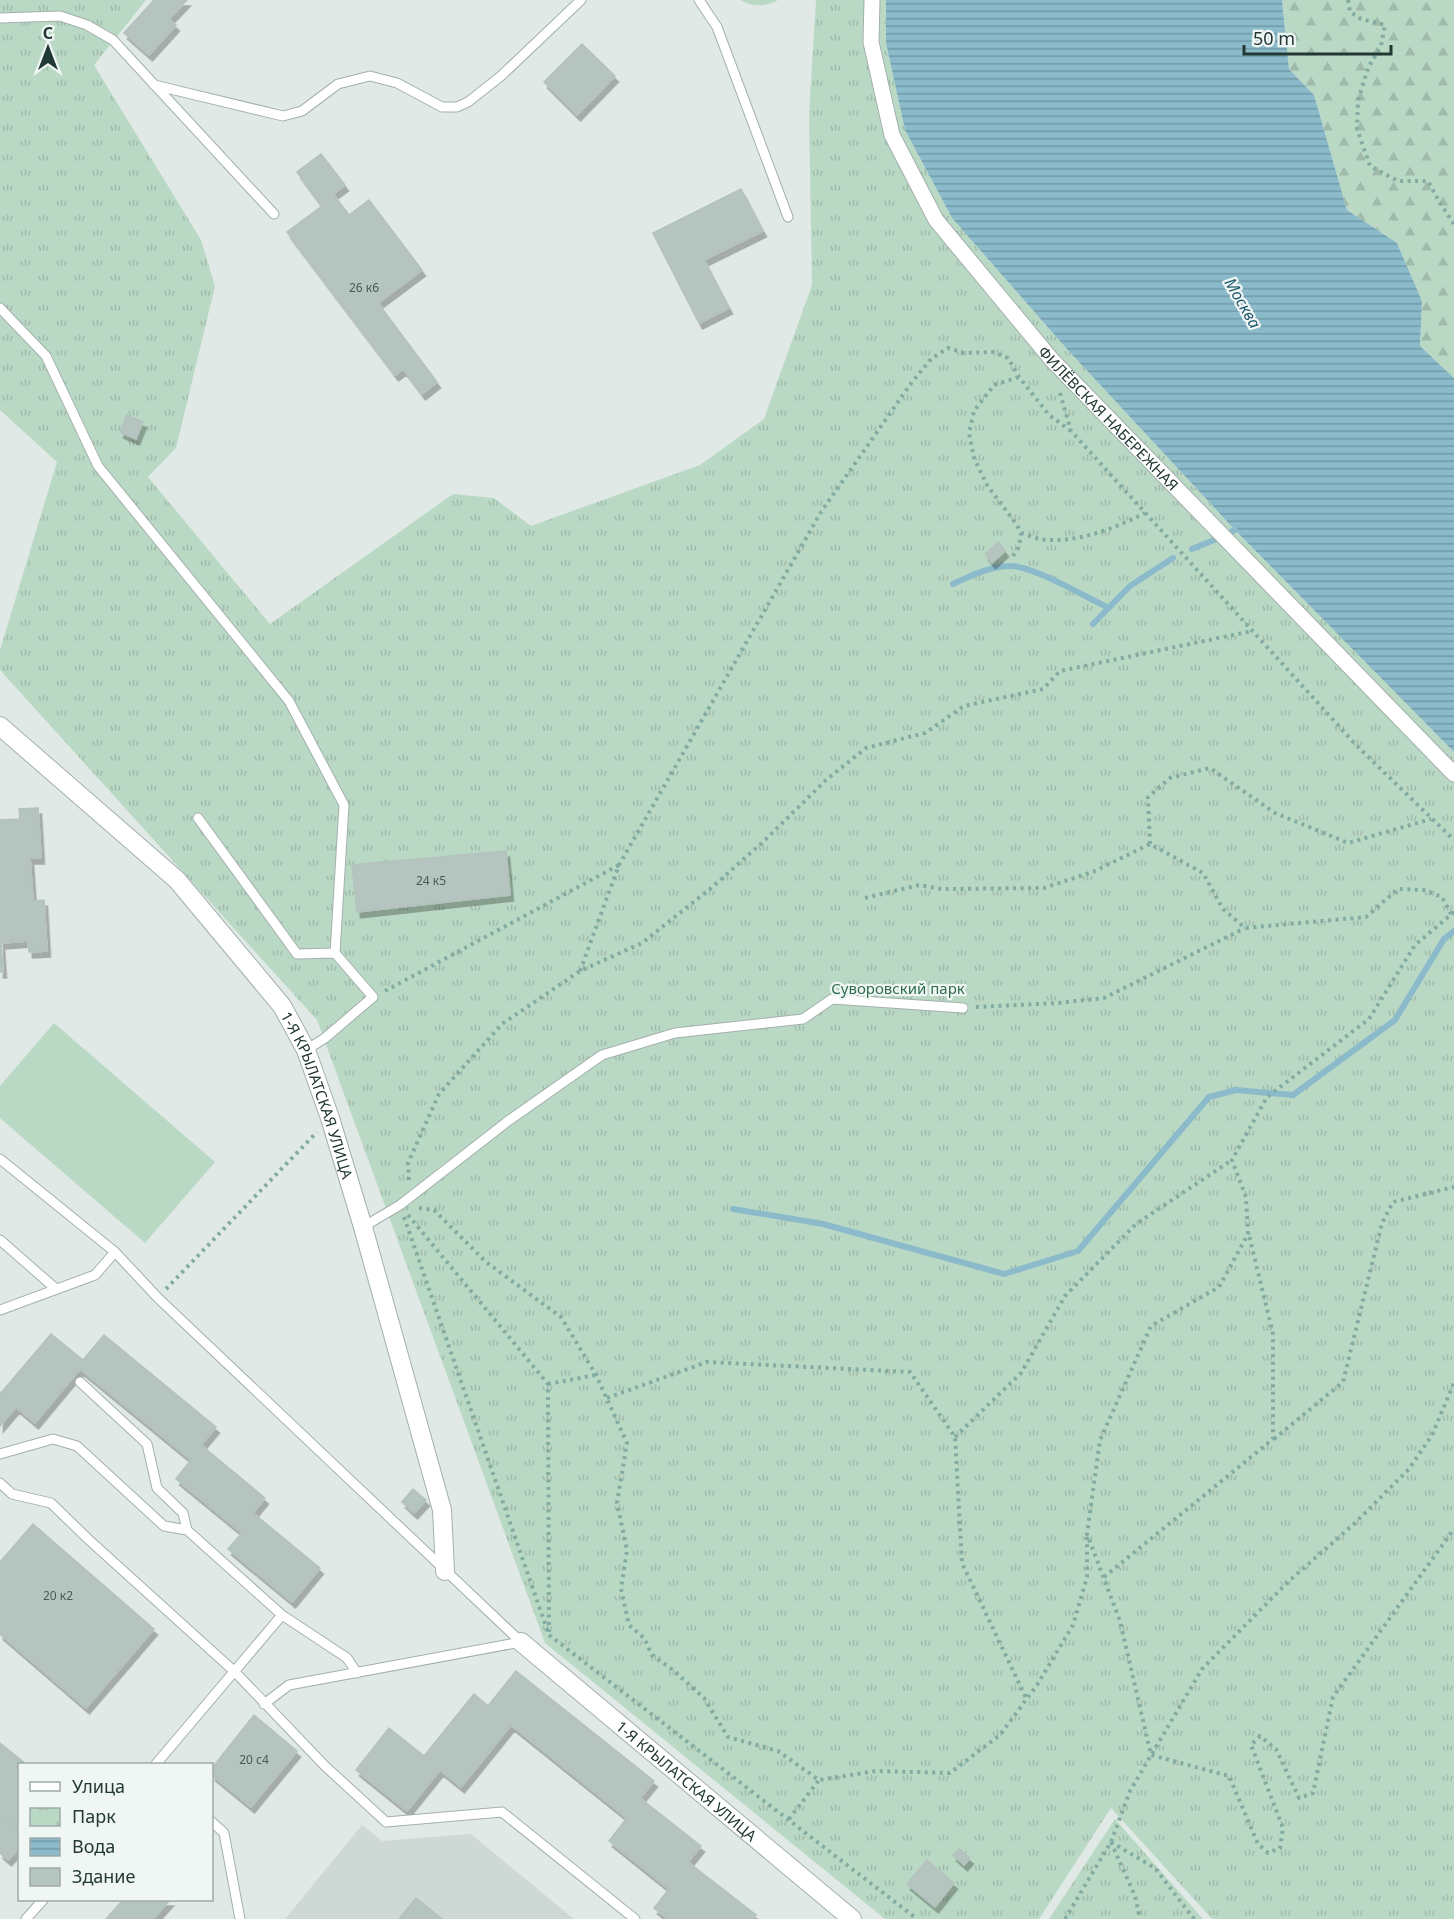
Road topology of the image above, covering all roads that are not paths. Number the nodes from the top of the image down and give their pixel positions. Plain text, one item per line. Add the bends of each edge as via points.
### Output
1 (581, 0) edge
2 (699, 0) edge
3 (872, 0) edge
4 (0, 18) edge
5 (154, 85) junction
6 (274, 214) dead end
7 (788, 217) dead end
8 (0, 308) edge
9 (0, 726) edge
10 (1454, 774) edge
11 (198, 818) dead end
12 (335, 953) junction
13 (963, 1008) road end
14 (306, 1050) junction
15 (0, 1159) edge
16 (363, 1227) junction
17 (0, 1240) edge
18 (115, 1252) junction
19 (56, 1289) junction
20 (0, 1310) edge
21 (80, 1382) dead end
22 (0, 1454) edge
23 (0, 1483) edge
24 (187, 1530) junction
25 (445, 1570) junction
26 (282, 1615) junction
27 (521, 1642) junction
28 (235, 1672) junction
29 (357, 1673) junction
30 (264, 1704) junction
31 (157, 1763) edge
32 (213, 1823) edge
33 (41, 1901) edge
34 (26, 1919) edge
35 (240, 1919) edge
36 (635, 1919) edge
37 (852, 1919) edge

1 - 5 lane via 501,76 457,107 442,107 396,83 370,76 338,84 302,111 283,116
2 - 7 lane via 717,27
3 - 10 street, ФИЛЁВСКАЯ НАБЕРЕЖНАЯ via 872,42 892,135 936,220 1052,360
4 - 5 lane via 60,16 87,25 113,40
5 - 6 lane
8 - 12 lane via 46,356 98,466 289,700 344,805
9 - 14 street, 1-Я КРЫЛАТСКАЯ УЛИЦА via 177,880 282,1006
11 - 12 lane via 297,954
12 - 14 lane via 373,997
13 - 16 lane via 832,999 803,1019 675,1033 602,1055 508,1120 400,1205
14 - 16 street, 1-Я КРЫЛАТСКАЯ УЛИЦА
15 - 18 lane
16 - 25 street, 1-Я КРЫЛАТСКАЯ УЛИЦА via 442,1510
17 - 19 lane
18 - 19 lane via 95,1275
18 - 25 lane via 158,1298
19 - 20 lane
21 - 24 lane via 147,1444 157,1488 183,1514
22 - 24 lane via 53,1439 77,1446 164,1526
23 - 28 lane via 12,1494 51,1503
24 - 26 lane
25 - 27 lane
26 - 28 lane
26 - 29 lane via 347,1658
27 - 29 lane
27 - 37 street, 1-Я КРЫЛАТСКАЯ УЛИЦА
28 - 30 lane
28 - 31 lane
29 - 30 lane via 289,1685
30 - 36 lane via 386,1822 502,1812
32 - 35 lane via 224,1833
33 - 34 lane

